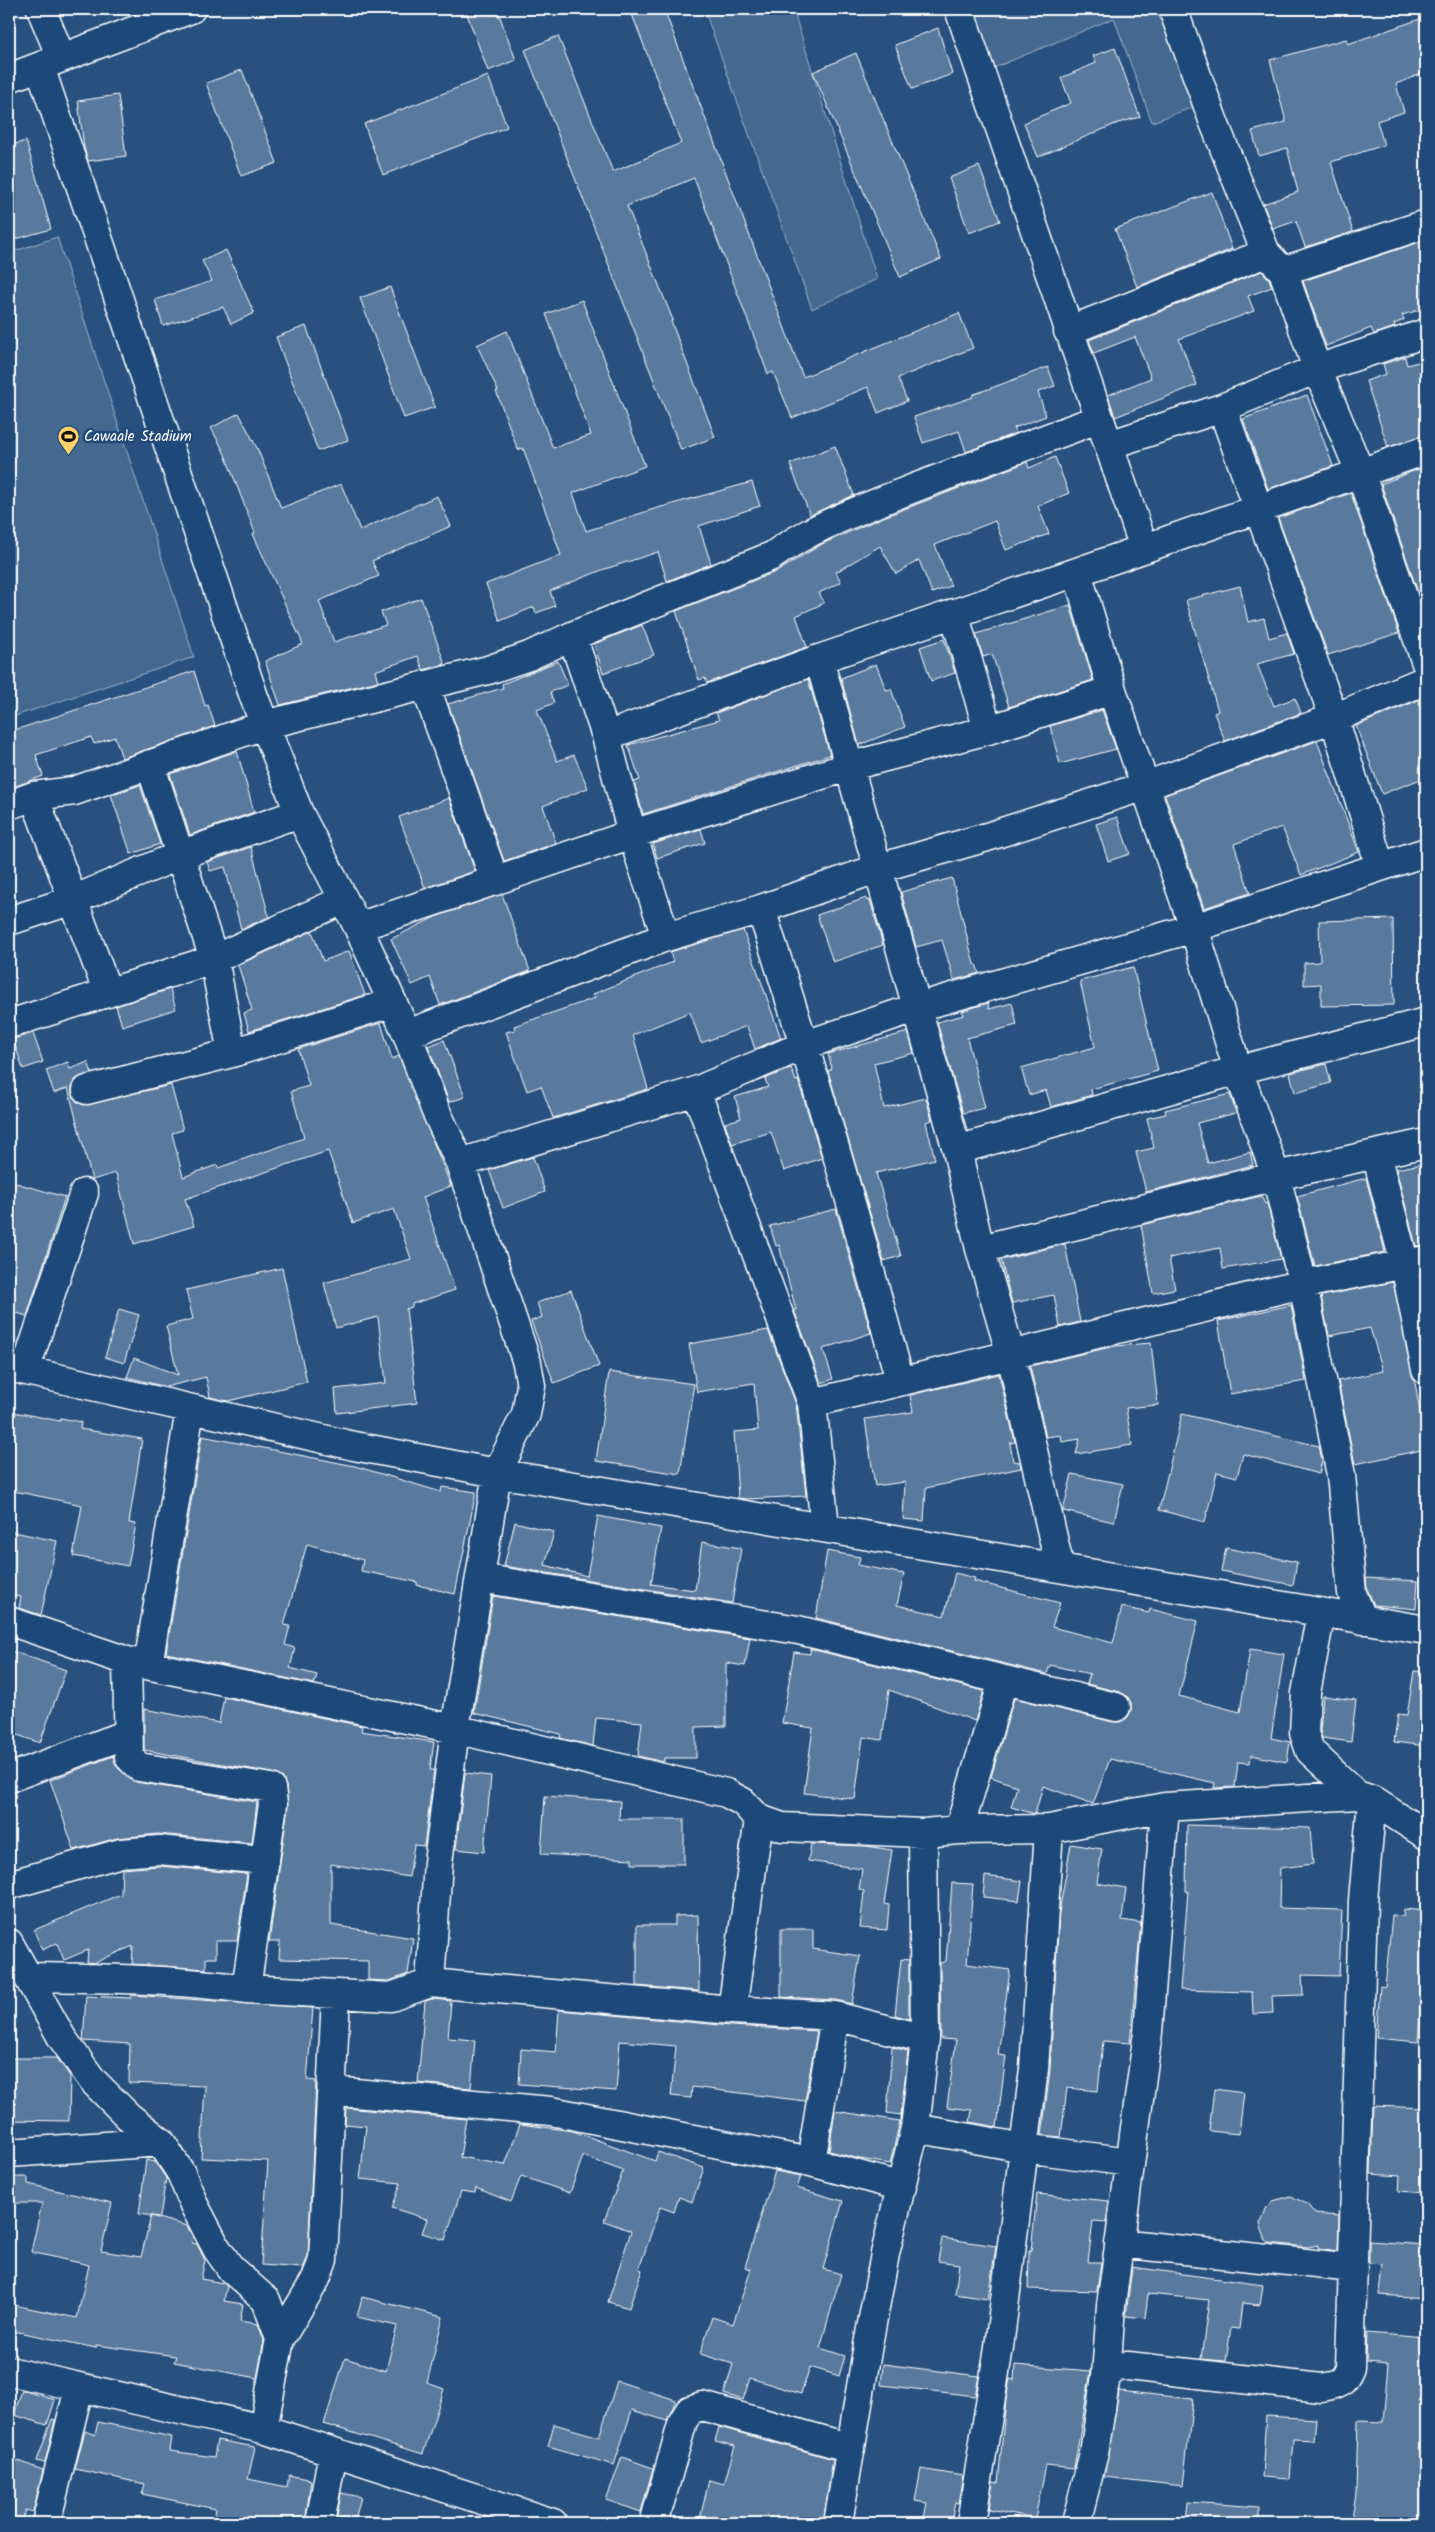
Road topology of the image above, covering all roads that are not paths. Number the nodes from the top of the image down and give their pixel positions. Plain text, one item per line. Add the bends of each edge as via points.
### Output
1 (42, 9) edge
2 (190, 9) edge
3 (959, 9) edge
4 (1173, 9) edge
5 (51, 62) junction
6 (9, 78) edge
7 (1426, 224) edge
8 (1274, 262) junction
9 (1068, 331) junction
10 (1426, 333) edge
11 (1317, 369) junction
12 (1222, 408) junction
13 (1098, 419) junction
14 (1109, 445) junction
15 (1426, 450) edge
16 (1360, 472) junction
17 (1260, 509) junction
18 (1144, 548) junction
19 (1077, 572) junction
20 (954, 613) junction
21 (572, 636) junction
22 (818, 658) junction
23 (1426, 663) edge
24 (1426, 680) edge
25 (425, 685) junction
26 (1112, 690) junction
27 (1334, 718) junction
28 (264, 725) junction
29 (988, 730) junction
30 (606, 736) junction
31 (150, 764) junction
32 (851, 766) junction
33 (1145, 786) junction
34 (34, 796) junction
35 (9, 804) edge
36 (299, 813) junction
37 (632, 834) junction
38 (1426, 852) edge
39 (180, 855) junction
40 (1380, 866) junction
41 (879, 868) junction
42 (495, 881) junction
43 (73, 900) junction
44 (343, 900) junction
45 (761, 910) junction
46 (9, 921) edge
47 (358, 927) junction
48 (1194, 928) junction
49 (666, 936) junction
50 (214, 960) junction
51 (108, 993) junction
52 (391, 1003) junction
53 (918, 1007) junction
54 (1426, 1022) edge
55 (9, 1024) edge
56 (407, 1034) junction
57 (805, 1045) junction
58 (232, 1053) junction
59 (1238, 1070) junction
60 (87, 1090) dead end
61 (696, 1091) junction
62 (1426, 1143) edge
63 (957, 1150) junction
64 (1376, 1154) junction
65 (460, 1163) junction
66 (1276, 1176) junction
67 (84, 1193) dead end
68 (980, 1249) junction
69 (1416, 1262) edge
70 (1303, 1284) junction
71 (1011, 1355) junction
72 (1426, 1370) edge
73 (13, 1371) edge
74 (900, 1381) junction
75 (812, 1404) junction
76 (190, 1410) junction
77 (497, 1473) junction
78 (825, 1527) junction
79 (1060, 1568) junction
80 (480, 1578) junction
81 (1321, 1613) junction
82 (1362, 1620) junction
83 (9, 1622) edge
84 (1426, 1630) edge
85 (137, 1663) junction
86 (1003, 1681) junction
87 (1116, 1707) dead end
88 (455, 1729) junction
89 (127, 1734) junction
90 (9, 1778) edge
91 (1365, 1798) junction
92 (1165, 1807) junction
93 (760, 1818) junction
94 (1049, 1829) junction
95 (959, 1830) junction
96 (923, 1833) junction
97 (1426, 1835) edge
98 (264, 1860) junction
99 (9, 1885) edge
100 (9, 1943) edge
101 (28, 1977) junction
102 (430, 1983) junction
103 (246, 1989) junction
104 (336, 1996) junction
105 (732, 2010) junction
106 (835, 2016) junction
107 (925, 2039) junction
108 (333, 2091) junction
109 (915, 2128) junction
110 (161, 2142) junction
111 (1024, 2148) junction
112 (9, 2153) edge
113 (811, 2162) junction
114 (1130, 2162) junction
115 (902, 2187) junction
116 (1119, 2243) junction
117 (1353, 2268) junction
118 (280, 2339) junction
119 (9, 2371) edge
120 (1106, 2376) junction
121 (79, 2388) junction
122 (263, 2429) junction
123 (851, 2448) junction
124 (333, 2452) junction
125 (46, 2523) edge
126 (320, 2523) edge
127 (553, 2523) edge
128 (654, 2523) edge
129 (838, 2523) edge
130 (971, 2523) edge
131 (1076, 2523) edge

1 - 5 street
2 - 5 street
3 - 9 street
4 - 8 street via 1213,120
5 - 6 street
5 - 28 street
7 - 8 street
8 - 9 street
8 - 11 street
9 - 13 street
10 - 11 street
11 - 12 street
11 - 16 street
12 - 14 street
12 - 17 street
13 - 14 street
13 - 21 street via 826,524 794,540 772,556
14 - 18 street
15 - 16 street
16 - 17 street
16 - 23 street
17 - 18 street
17 - 27 street
18 - 19 street
19 - 20 street
19 - 26 street
20 - 22 street
20 - 29 street
21 - 25 street via 488,670
21 - 30 street
22 - 30 street
22 - 32 street
24 - 27 street
25 - 28 street
25 - 42 street
26 - 29 street
26 - 33 street
27 - 33 street
27 - 40 street
28 - 31 street
28 - 36 street
29 - 32 street
30 - 37 street
31 - 34 street via 74,791
31 - 39 street
32 - 37 street
32 - 41 street
33 - 41 street
33 - 48 street
34 - 35 street
34 - 43 street
36 - 39 street
36 - 44 street
37 - 42 street
37 - 49 street
38 - 40 street
39 - 43 street
39 - 50 street
40 - 48 street
41 - 45 street
41 - 53 street
42 - 47 street
43 - 46 street
43 - 51 street
44 - 47 street
44 - 50 street
45 - 49 street
45 - 57 street
47 - 52 street
48 - 53 street
48 - 59 street
49 - 56 street
50 - 51 street
50 - 58 street
51 - 55 street
52 - 56 street
52 - 58 street
53 - 57 street
53 - 63 street
54 - 59 street
56 - 65 street via 435,1109
57 - 61 street
57 - 74 street via 858,1220
58 - 60 street
59 - 63 street
59 - 66 street
61 - 65 street
61 - 75 street
62 - 64 street
63 - 68 street
64 - 66 street
64 - 69 street
65 - 77 street via 527,1363 531,1386 526,1414
66 - 68 street
66 - 70 street
67 - 73 street
68 - 71 street
69 - 70 street
69 - 72 street
70 - 71 street
70 - 82 street via 1341,1476 1352,1593
71 - 74 street
71 - 79 street
73 - 76 street
74 - 75 street
75 - 78 street
76 - 77 street
76 - 85 street
77 - 78 street
77 - 80 street
78 - 79 street
79 - 81 street
80 - 86 street via 798,1630
80 - 88 street
81 - 82 street
81 - 91 street via 1306,1693 1304,1733 1310,1751
82 - 84 street
83 - 85 street
85 - 88 street
85 - 89 street
86 - 87 street
86 - 95 street
88 - 93 street via 726,1793 744,1802
88 - 102 street via 438,1863
89 - 90 street
89 - 98 street via 129,1757 139,1767 271,1788 272,1804
91 - 92 street
91 - 97 street
91 - 117 street
92 - 94 street
92 - 114 street via 1148,2032
93 - 96 street via 782,1827
93 - 105 street
94 - 95 street
94 - 111 street via 1034,2070
95 - 96 street
96 - 107 street
98 - 99 street via 159,1850 121,1853
98 - 103 street
100 - 101 street
101 - 103 street via 192,1981
101 - 110 street via 62,2038 93,2081 128,2116
102 - 104 street via 391,1997
102 - 105 street
103 - 104 street
104 - 108 street
105 - 106 street
106 - 107 street
106 - 113 street
107 - 109 street
108 - 113 street via 552,2111
108 - 118 street via 323,2260 316,2280
109 - 111 street
109 - 115 street
110 - 112 street
110 - 118 street via 181,2173 217,2249 232,2270 266,2300
111 - 114 street
111 - 130 street
113 - 115 street
114 - 116 street
115 - 123 street via 873,2317
116 - 117 street
116 - 120 street
117 - 120 street via 1350,2368 1345,2380 1336,2385 1321,2388 1128,2366 1117,2367
118 - 122 street
119 - 121 street
120 - 131 street via 1094,2453
121 - 122 street
121 - 125 street
122 - 124 street
123 - 128 street via 702,2406 690,2410 683,2421
123 - 129 street
124 - 126 street
124 - 127 street

